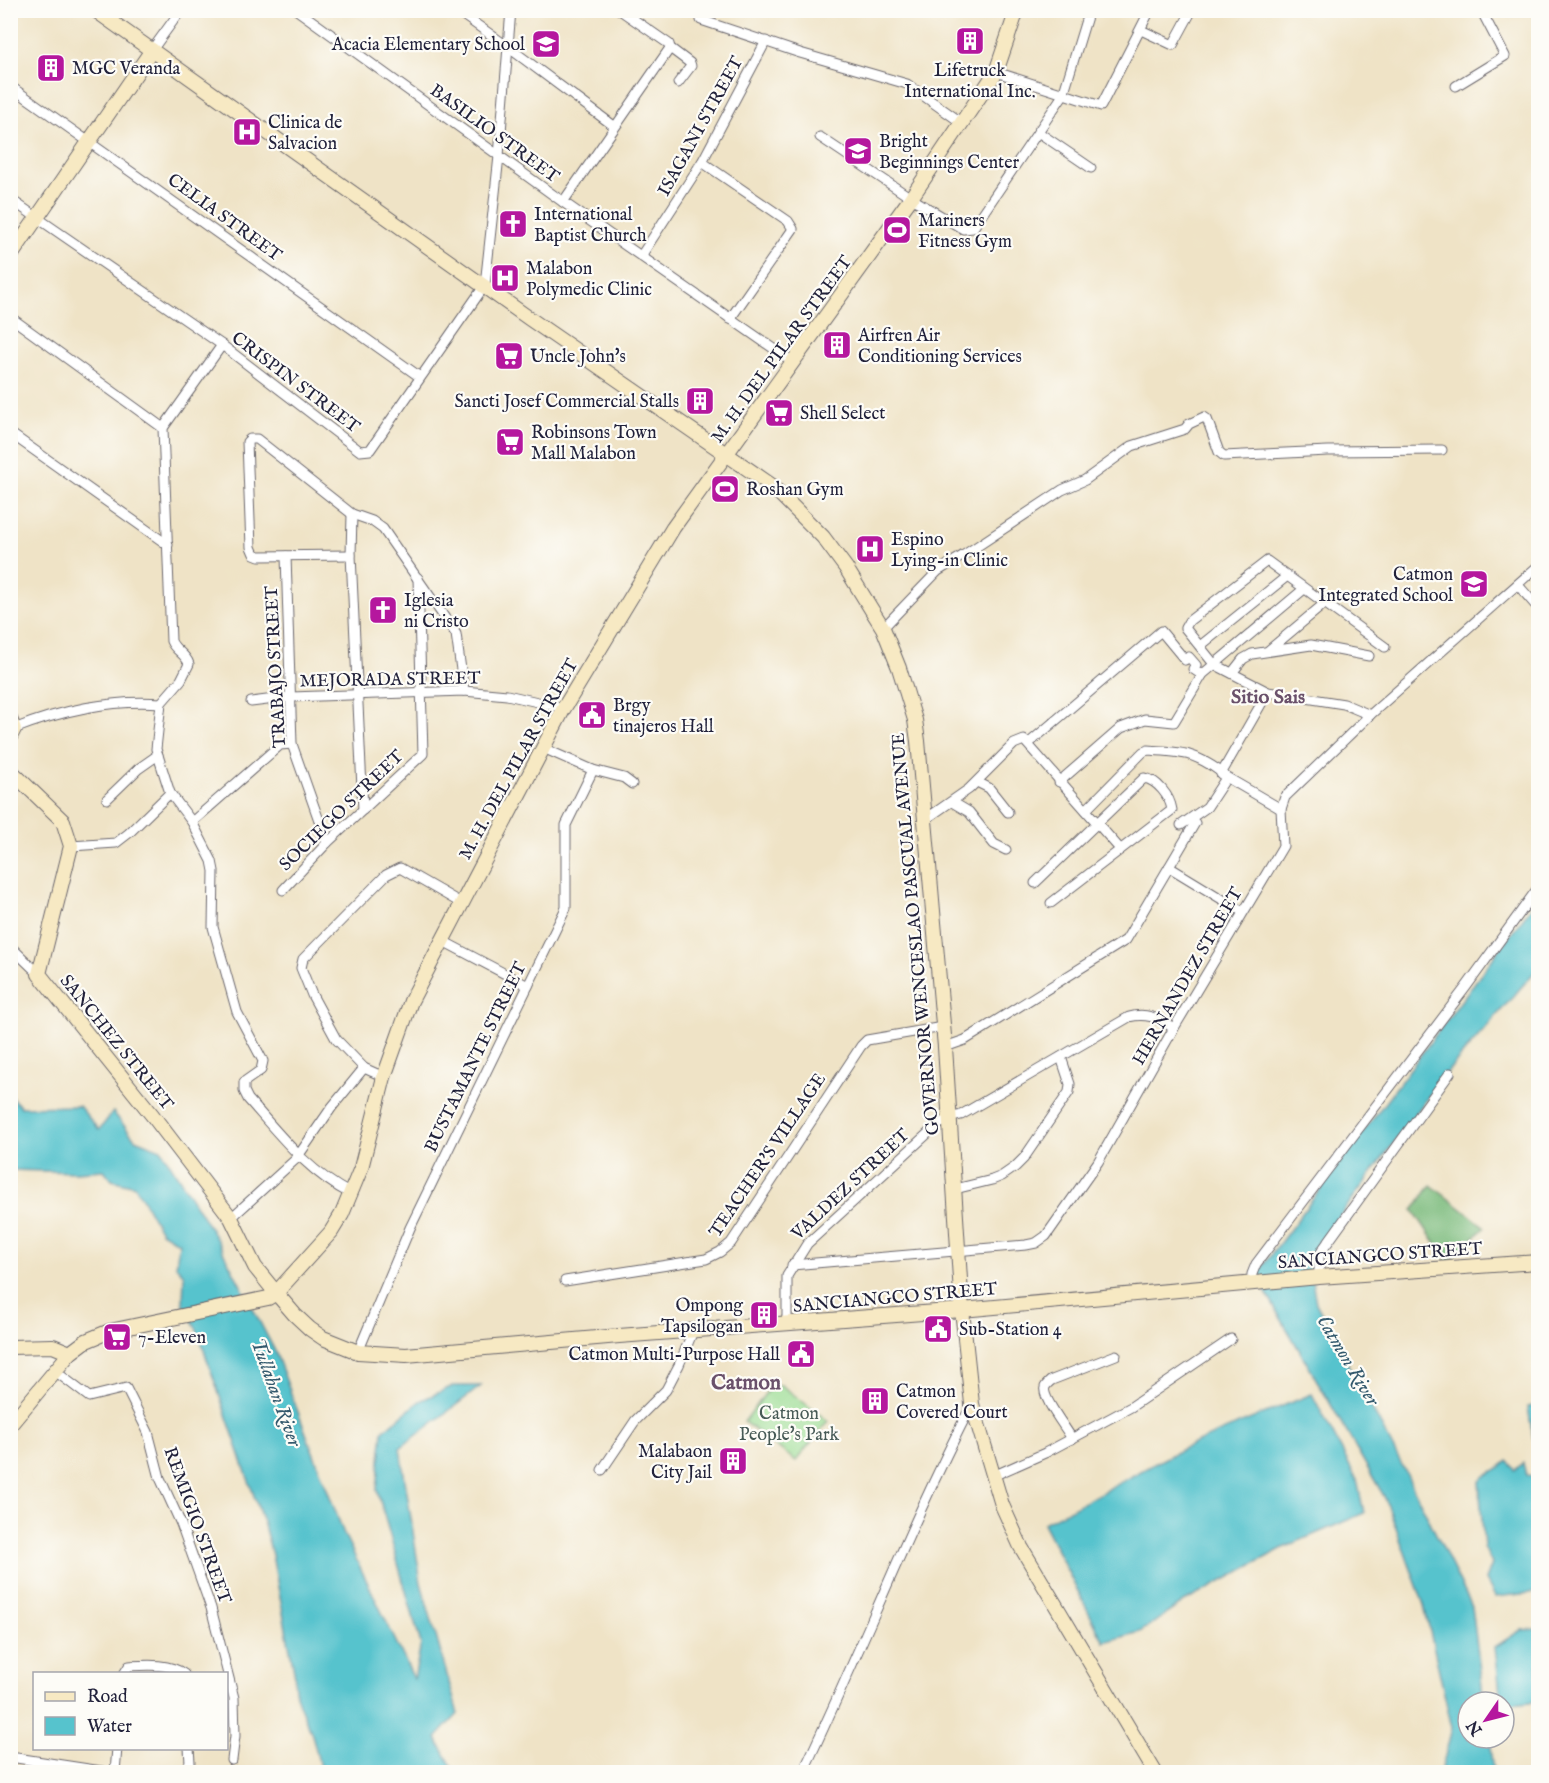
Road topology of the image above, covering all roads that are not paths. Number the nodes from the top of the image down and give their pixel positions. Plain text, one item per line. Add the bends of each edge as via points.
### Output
1 (95, 10) edge
2 (181, 10) edge
3 (297, 10) edge
4 (456, 10) edge
5 (511, 10) edge
6 (620, 10) edge
7 (1017, 10) edge
8 (1089, 10) edge
9 (1150, 10) edge
10 (1192, 10) edge
11 (1481, 10) edge
12 (700, 20) dead end
13 (1141, 30) junction
14 (766, 41) junction
15 (508, 47) junction
16 (670, 47) junction
17 (152, 50) junction
18 (996, 72) junction
19 (678, 83) dead end
20 (10, 86) edge
21 (1456, 86) dead end
22 (1063, 95) junction
23 (962, 123) junction
24 (614, 126) junction
25 (1038, 132) junction
26 (820, 137) dead end
27 (91, 141) junction
28 (499, 156) junction
29 (702, 162) junction
30 (1091, 168) dead end
31 (911, 198) junction
32 (10, 199) edge
33 (563, 202) junction
34 (39, 218) junction
35 (641, 256) junction
36 (10, 257) edge
37 (485, 285) junction
38 (10, 317) edge
39 (730, 319) junction
40 (222, 345) junction
41 (793, 363) junction
42 (420, 377) junction
43 (163, 428) junction
44 (10, 433) edge
45 (1442, 450) dead end
46 (727, 455) junction
47 (352, 514) junction
48 (168, 545) junction
49 (351, 555) junction
50 (286, 556) junction
51 (1539, 566) edge
52 (1286, 577) junction
53 (418, 578) junction
54 (1518, 585) junction
55 (1304, 589) junction
56 (1324, 604) junction
57 (1539, 608) edge
58 (883, 628) junction
59 (1200, 646) junction
60 (1385, 647) dead end
61 (1267, 652) junction
62 (1369, 656) dead end
63 (1214, 664) junction
64 (1232, 673) junction
65 (1202, 675) junction
66 (464, 691) junction
67 (423, 692) junction
68 (1268, 692) junction
69 (357, 695) junction
70 (291, 697) junction
71 (251, 702) dead end
72 (161, 703) junction
73 (564, 708) junction
74 (1370, 715) junction
75 (12, 728) edge
76 (292, 744) junction
77 (1028, 744) junction
78 (543, 748) junction
79 (158, 754) junction
80 (10, 770) edge
81 (592, 770) junction
82 (1224, 775) junction
83 (977, 782) junction
84 (1059, 782) junction
85 (632, 784) dead end
86 (170, 793) junction
87 (107, 799) dead end
88 (952, 802) junction
89 (1281, 809) junction
90 (363, 810) junction
91 (1086, 810) junction
92 (1008, 812) dead end
93 (926, 819) junction
94 (192, 822) junction
95 (1195, 823) dead end
96 (1098, 824) junction
97 (1181, 825) dead end
98 (327, 843) junction
99 (71, 846) junction
100 (1120, 849) junction
101 (1005, 850) dead end
102 (1169, 867) junction
103 (1035, 883) dead end
104 (1539, 888) edge
105 (283, 890) dead end
106 (461, 903) junction
107 (1051, 903) dead end
108 (1243, 912) junction
109 (441, 940) junction
110 (10, 946) edge
111 (39, 974) junction
112 (528, 986) junction
113 (943, 1027) junction
114 (1174, 1028) junction
115 (945, 1047) junction
116 (1061, 1057) junction
117 (364, 1068) junction
118 (1450, 1073) dead end
119 (384, 1077) junction
120 (949, 1118) junction
121 (298, 1155) junction
122 (955, 1189) junction
123 (351, 1194) junction
124 (231, 1218) junction
125 (957, 1253) junction
126 (1539, 1262) edge
127 (792, 1265) junction
128 (1316, 1277) junction
129 (565, 1281) dead end
130 (1257, 1283) junction
131 (276, 1293) junction
132 (962, 1310) junction
133 (787, 1324) junction
134 (693, 1331) junction
135 (1231, 1340) dead end
136 (10, 1347) edge
137 (358, 1352) junction
138 (70, 1353) junction
139 (1116, 1355) dead end
140 (55, 1371) junction
141 (972, 1404) junction
142 (10, 1425) edge
143 (1072, 1439) junction
144 (602, 1470) dead end
145 (993, 1476) junction
146 (127, 1670) edge
147 (180, 1672) edge
148 (228, 1672) edge
149 (228, 1674) edge
150 (117, 1750) edge
151 (189, 1750) edge
152 (10, 1757) edge
153 (232, 1760) dead end
154 (108, 1773) edge
155 (116, 1773) edge
156 (183, 1773) edge
157 (803, 1773) edge
158 (1155, 1773) edge

1 - 17 main road, GOVERNOR WENCESLAO PASCUAL AVENUE
2 - 17 street
3 - 28 street, BASILIO STREET
4 - 15 street
5 - 15 street
6 - 16 street
7 - 18 main road, M. H. DEL PILAR STREET
8 - 22 street
9 - 13 street
10 - 13 street via 1173,45
11 - 21 street via 1505,56
12 - 14 street
13 - 22 street via 1104,104
14 - 23 street via 907,84
14 - 29 street, ISAGANI STREET
15 - 24 street
15 - 28 street
16 - 19 street via 691,66
16 - 24 street
17 - 27 main road
17 - 37 main road, GOVERNOR WENCESLAO PASCUAL AVENUE
18 - 22 street
18 - 23 main road, M. H. DEL PILAR STREET
20 - 27 street, CELIA STREET
22 - 25 street
23 - 31 main road, M. H. DEL PILAR STREET
24 - 33 street
25 - 30 street
25 - 31 street via 973,228 963,229
26 - 31 street
27 - 34 main road
27 - 42 street, CELIA STREET
28 - 33 street, BASILIO STREET
28 - 37 street
29 - 35 street, ISAGANI STREET
29 - 39 street via 788,221 793,229
31 - 41 main road, M. H. DEL PILAR STREET
32 - 34 street, CRISPIN STREET
33 - 35 street, BASILIO STREET
34 - 36 main road
34 - 40 street, CRISPIN STREET
35 - 39 street, BASILIO STREET
37 - 42 street, CRISPIN STREET
37 - 46 main road, GOVERNOR WENCESLAO PASCUAL AVENUE
38 - 43 street
39 - 41 street, BASILIO STREET
40 - 42 street, CRISPIN STREET via 360,452 370,450
40 - 43 street
41 - 46 main road, M. H. DEL PILAR STREET
43 - 48 street
44 - 48 street
45 - 58 street via 1224,456 1204,417 1185,429 1132,446 1085,480 1062,490 938,571
46 - 58 main road, GOVERNOR WENCESLAO PASCUAL AVENUE via 771,485 823,537
46 - 73 main road, M. H. DEL PILAR STREET via 673,528
47 - 49 street
47 - 50 street via 256,439 250,439 247,467 251,547 259,556
47 - 53 street via 383,529
48 - 72 street via 171,641 189,664
49 - 50 street
49 - 69 street
50 - 70 street, TRABAJO STREET
51 - 54 street
52 - 55 street
52 - 59 street
52 - 59 street via 1267,561 1189,621 1185,628
53 - 66 street via 456,634
53 - 67 street
54 - 57 street
54 - 74 street
55 - 56 street
55 - 63 street
56 - 60 street
56 - 61 street
58 - 93 main road, GOVERNOR WENCESLAO PASCUAL AVENUE via 915,720
59 - 63 street
61 - 62 street via 1311,645
61 - 64 street via 1243,659
63 - 64 street
63 - 65 street
64 - 68 street
65 - 77 street via 1161,631
65 - 84 street via 1174,722 1145,719 1121,728
66 - 67 street, MEJORADA STREET
66 - 73 street, MEJORADA STREET via 507,695
67 - 69 street, MEJORADA STREET
67 - 90 street, SOCIEGO STREET via 423,754
68 - 74 street via 1344,704
68 - 82 street
69 - 70 street, MEJORADA STREET
69 - 90 street
70 - 71 street, MEJORADA STREET
70 - 76 street, TRABAJO STREET
72 - 75 street via 142,701 80,709
72 - 79 street
73 - 78 main road, M. H. DEL PILAR STREET
74 - 89 street via 1285,797
76 - 94 street via 280,745
76 - 98 street, TRABAJO STREET
77 - 83 street via 1024,740 1014,744
77 - 84 street
78 - 81 street
78 - 106 main road, M. H. DEL PILAR STREET
79 - 86 street
79 - 87 street
80 - 99 main road via 63,821
81 - 85 street via 624,778
81 - 112 street, BUSTAMANTE STREET via 566,825 566,908
82 - 89 street
82 - 91 street via 1185,753 1143,752
82 - 97 street via 1207,807
83 - 88 street
83 - 92 street via 989,788
84 - 91 street
86 - 94 street
86 - 99 street via 116,843
88 - 93 street
88 - 101 street via 969,812 994,844
89 - 108 street, HERNANDEZ STREET via 1283,846
90 - 98 street, SOCIEGO STREET
91 - 96 street
93 - 113 main road, GOVERNOR WENCESLAO PASCUAL AVENUE
94 - 121 street via 212,861 213,927 237,1012 263,1061 261,1070 244,1082 244,1091
95 - 102 street
96 - 100 street
96 - 100 street via 1144,778 1161,788 1172,810
96 - 103 street
98 - 105 street, SOCIEGO STREET
99 - 111 main road, SANCHEZ STREET
100 - 107 street
102 - 108 street
102 - 115 street via 1126,940 965,1040
104 - 130 street via 1256,1264 1252,1271
106 - 109 main road, M. H. DEL PILAR STREET
106 - 117 street via 400,868 386,875 303,959 301,968 336,1039
108 - 114 street, HERNANDEZ STREET
109 - 112 street
109 - 119 main road, M. H. DEL PILAR STREET via 411,1000
110 - 111 street
111 - 124 main road, SANCHEZ STREET
112 - 137 street, BUSTAMANTE STREET via 410,1228
113 - 115 main road, GOVERNOR WENCESLAO PASCUAL AVENUE
113 - 129 street, TEACHER'S VILLAGE via 867,1040 861,1046 731,1243 720,1252 706,1259
114 - 116 street, VALDEZ STREET via 1150,1015 1129,1017
114 - 125 street, HERNANDEZ STREET via 1098,1162 1046,1236 1031,1245
115 - 120 main road, GOVERNOR WENCESLAO PASCUAL AVENUE
116 - 120 street, VALDEZ STREET via 961,1115
116 - 122 street via 1069,1092 1024,1158 1002,1176
117 - 119 street
117 - 121 street
118 - 128 street via 1323,1249
119 - 123 main road, M. H. DEL PILAR STREET
120 - 122 main road, GOVERNOR WENCESLAO PASCUAL AVENUE
120 - 127 street, VALDEZ STREET via 807,1244
121 - 123 street via 317,1173
121 - 124 street
122 - 125 main road, GOVERNOR WENCESLAO PASCUAL AVENUE
123 - 131 main road, M. H. DEL PILAR STREET via 331,1232
124 - 131 main road, SANCHEZ STREET via 255,1267
125 - 127 street, HERNANDEZ STREET
125 - 132 main road, GOVERNOR WENCESLAO PASCUAL AVENUE
126 - 128 main road, SANCIANGCO STREET
127 - 133 street, VALDEZ STREET via 787,1276
128 - 130 main road, SANCIANGCO STREET
130 - 132 main road, SANCIANGCO STREET
131 - 137 main road, SANCIANGCO STREET via 310,1329
131 - 138 main road, M. H. DEL PILAR STREET via 253,1303 110,1331
132 - 133 main road, SANCIANGCO STREET
132 - 141 main road, GOVERNOR WENCESLAO PASCUAL AVENUE
133 - 134 main road, SANCIANGCO STREET
134 - 137 main road, SANCIANGCO STREET via 406,1354
134 - 144 street via 669,1386 635,1421
135 - 143 street via 1131,1407
136 - 138 main road via 52,1346
138 - 140 main road, M. H. DEL PILAR STREET
139 - 143 street via 1045,1386 1050,1404
140 - 142 main road, M. H. DEL PILAR STREET
140 - 148 street, REMIGIO STREET via 89,1397 126,1388 143,1419 160,1478 181,1524
141 - 145 main road, GOVERNOR WENCESLAO PASCUAL AVENUE
141 - 157 street
143 - 145 street
145 - 158 main road, GOVERNOR WENCESLAO PASCUAL AVENUE via 1021,1547
146 - 147 street via 169,1667
149 - 153 street, REMIGIO STREET via 234,1698
150 - 155 street
151 - 156 street via 190,1762
152 - 154 street

